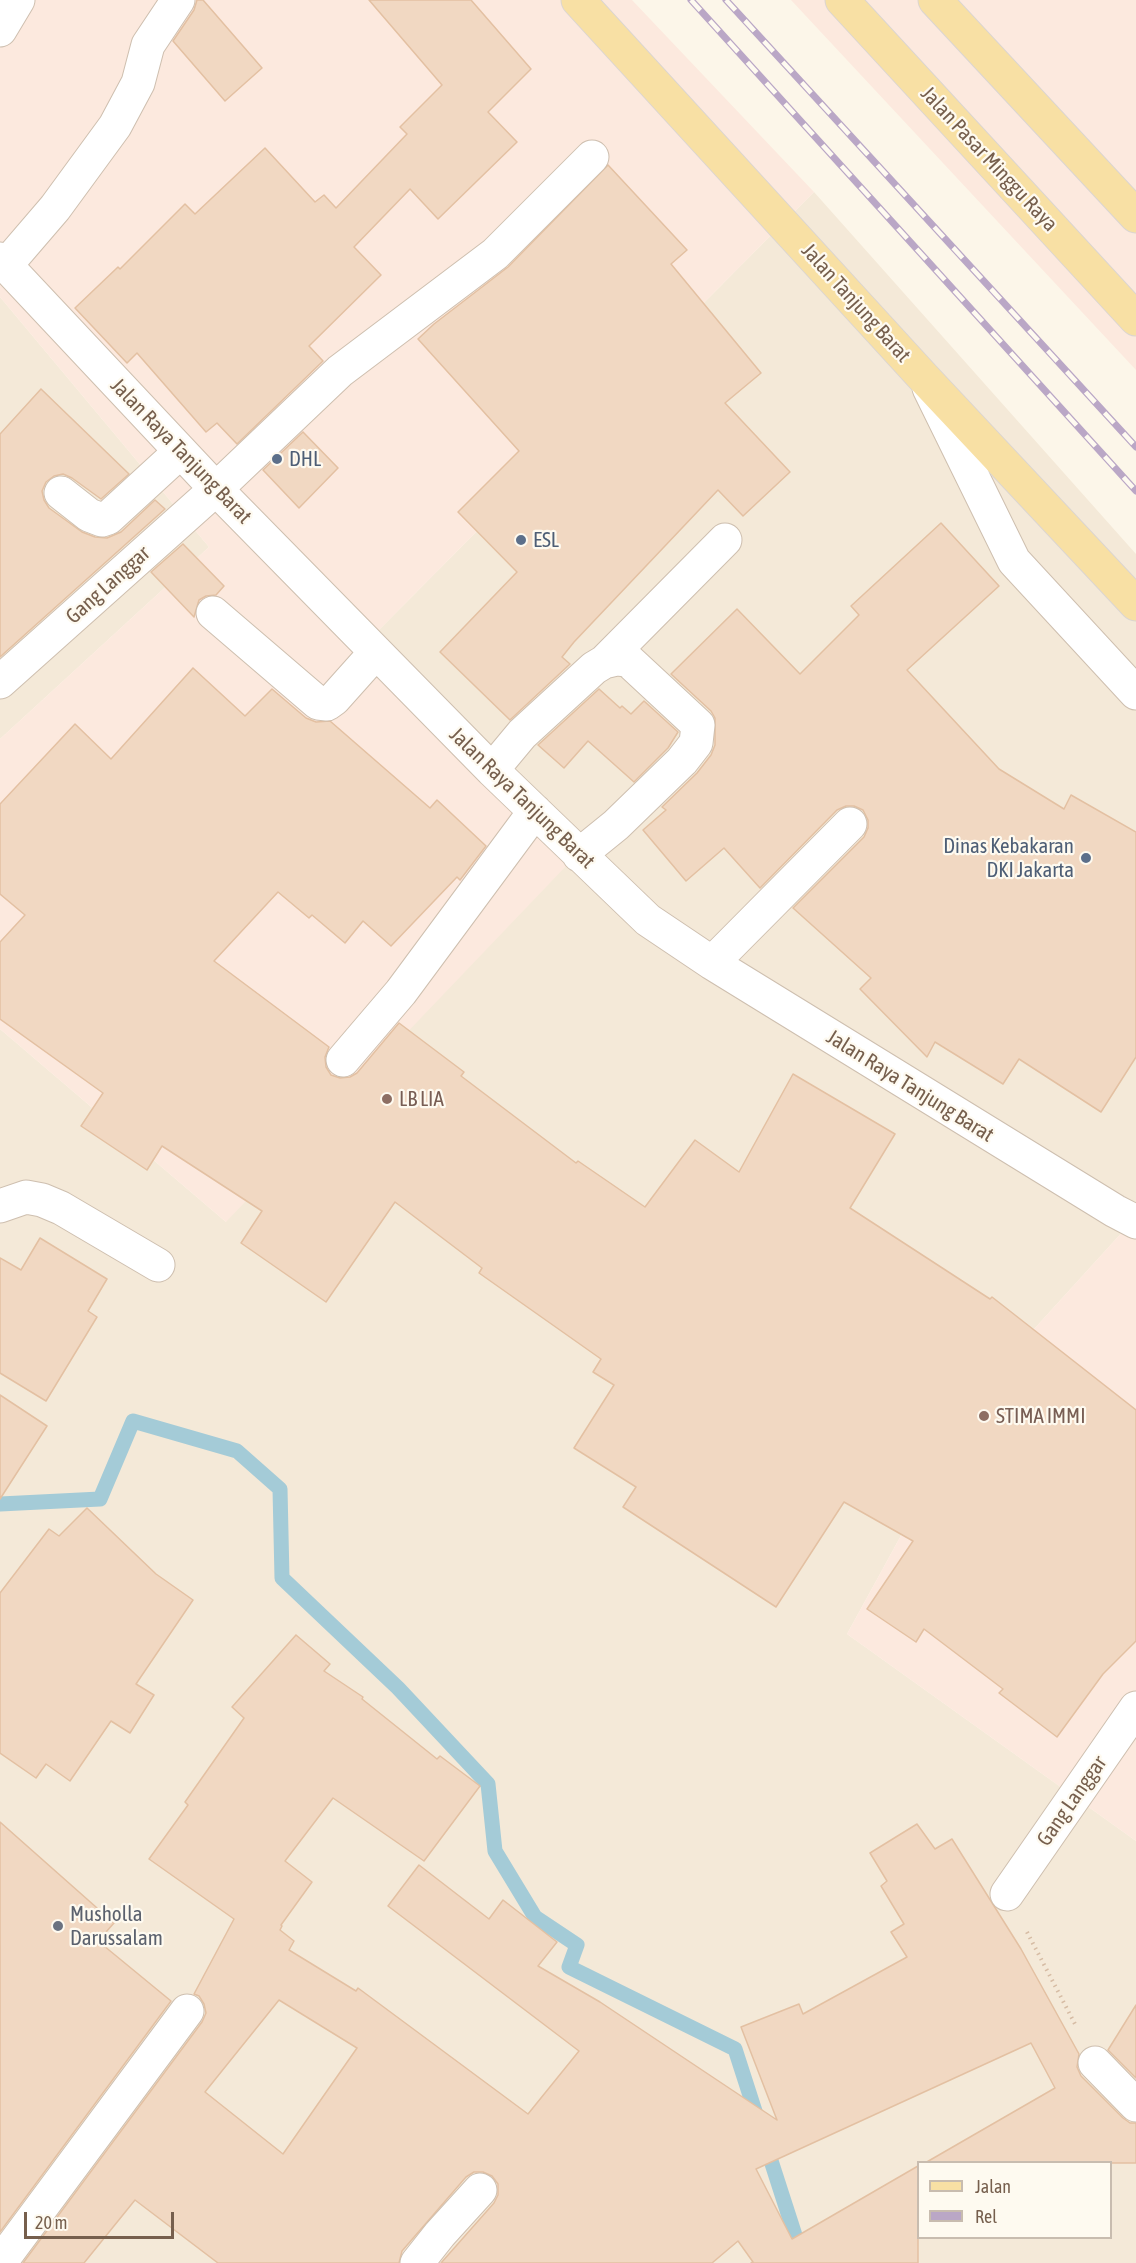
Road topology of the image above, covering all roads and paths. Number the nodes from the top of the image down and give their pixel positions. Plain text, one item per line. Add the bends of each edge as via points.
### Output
1 (18, 0) edge
2 (178, 0) edge
3 (578, 0) edge
4 (842, 0) edge
5 (935, 0) edge
6 (0, 30) edge
7 (592, 157) dead end
8 (1136, 216) edge
9 (3, 262) edge
10 (1136, 319) edge
11 (924, 378) junction
12 (180, 452) junction
13 (216, 489) junction
14 (61, 493) dead end
15 (725, 540) dead end
16 (1136, 604) edge
17 (213, 613) dead end
18 (376, 652) junction
19 (604, 662) junction
20 (0, 682) edge
21 (1136, 693) edge
22 (492, 770) junction
23 (535, 811) junction
24 (850, 824) dead end
25 (579, 855) junction
26 (711, 963) junction
27 (343, 1060) dead end
28 (0, 1206) edge
29 (1136, 1222) edge
30 (158, 1264) dead end
31 (1136, 1708) edge
32 (1007, 1894) joint
33 (187, 2011) dead end
34 (1095, 2063) joint
35 (1136, 2105) edge
36 (480, 2190) dead end
37 (0, 2263) edge
38 (417, 2263) edge

1 - 6 street
2 - 9 street via 148,45 138,83 115,126 55,208
3 - 11 main road, Jalan Tanjung Barat
4 - 10 main road, Jalan Pasar Minggu Raya
5 - 8 main road
7 - 13 street, Gang Langgar via 495,254 340,371
9 - 12 street, Jalan Raya Tanjung Barat
11 - 16 main road, Jalan Tanjung Barat
11 - 21 street via 1014,561
12 - 13 street, Jalan Raya Tanjung Barat
12 - 14 street via 108,518 89,515
13 - 18 street, Jalan Raya Tanjung Barat
13 - 20 street, Gang Langgar
15 - 19 street
17 - 18 street via 318,703 327,704 334,699
18 - 22 street, Jalan Raya Tanjung Barat
19 - 22 street via 522,734
19 - 25 street via 628,660 698,725 699,734 682,761
22 - 23 street, Jalan Raya Tanjung Barat
23 - 25 street, Jalan Raya Tanjung Barat
23 - 27 street via 401,992
24 - 26 street
25 - 26 street, Jalan Raya Tanjung Barat via 648,920
26 - 29 street, Jalan Raya Tanjung Barat
28 - 30 street via 26,1197 42,1200
31 - 32 street, Gang Langgar
32 - 34 path
33 - 37 street
34 - 35 street
36 - 38 street

